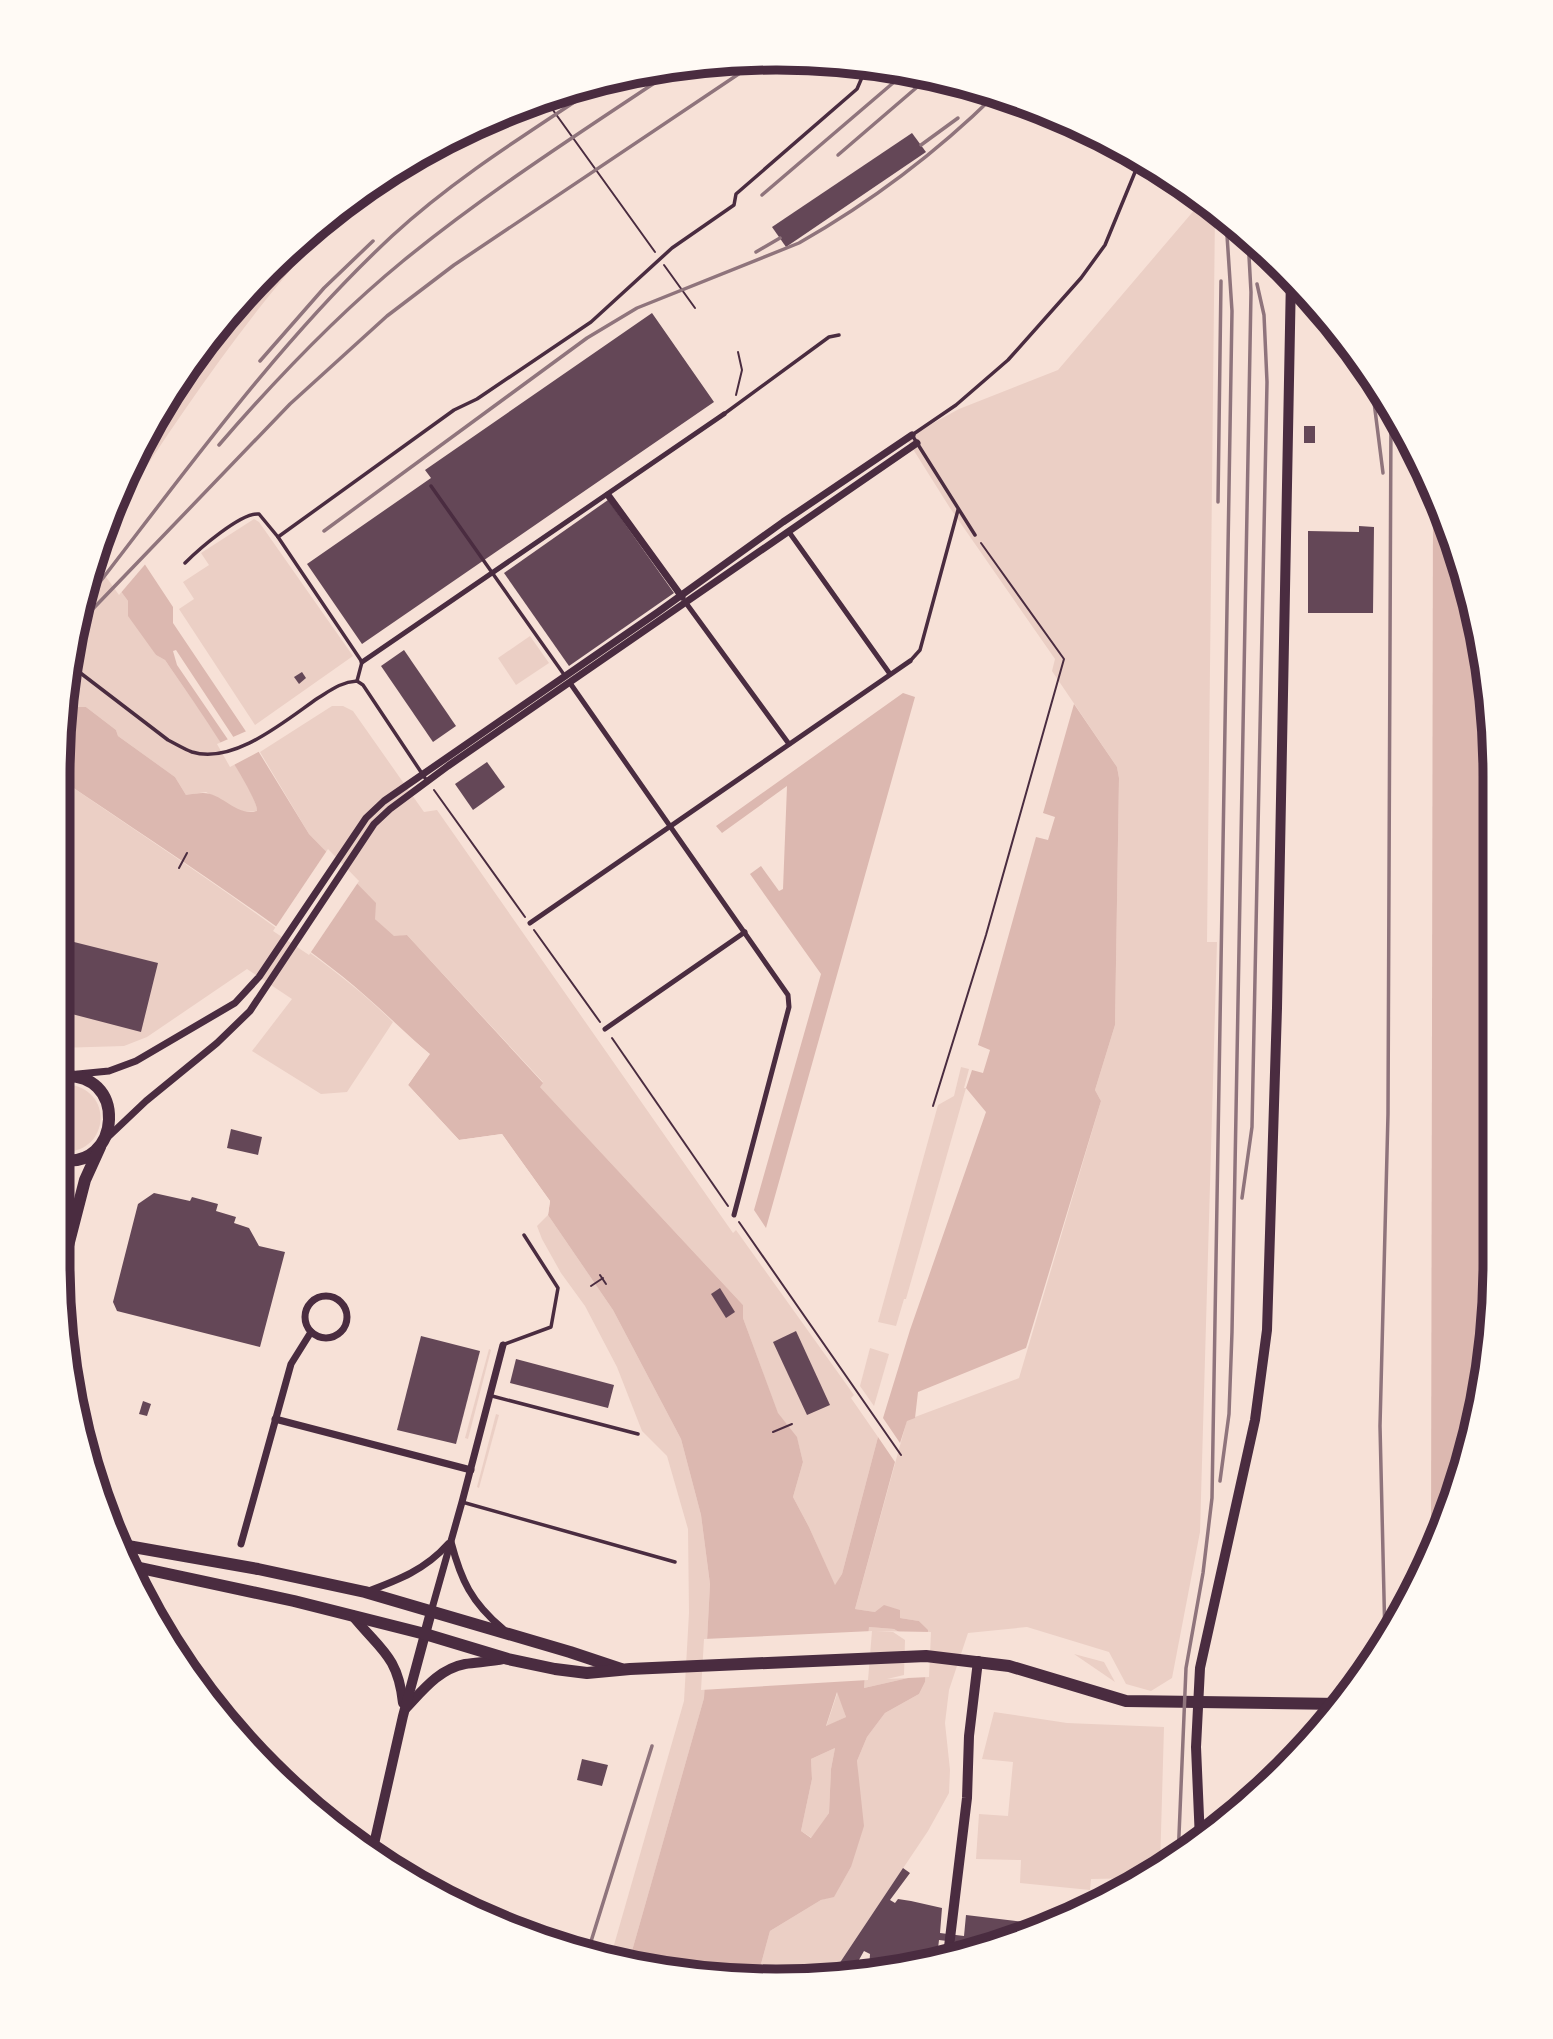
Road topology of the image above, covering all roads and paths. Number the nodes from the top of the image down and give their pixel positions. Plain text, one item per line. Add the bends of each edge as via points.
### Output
1 (863, 75) edge
2 (550, 107) edge
3 (1136, 169) edge
4 (654, 251) dead end
5 (662, 262) dead end
6 (1291, 293) edge
7 (695, 308) dead end
8 (839, 335) dead end
9 (737, 352) dead end
10 (724, 414) junction
11 (912, 435) junction
12 (917, 443) junction
13 (431, 486) dead end
14 (608, 495) junction
15 (958, 510) junction
16 (783, 522) junction
17 (789, 532) junction
18 (975, 535) joint
19 (278, 537) junction
20 (185, 563) dead end
21 (493, 573) junction
22 (680, 595) junction
23 (686, 603) junction
24 (362, 662) junction
25 (910, 662) joint
26 (78, 671) edge
27 (890, 674) junction
28 (568, 679) junction
29 (357, 681) junction
30 (789, 744) junction
31 (422, 773) junction
32 (427, 781) junction
33 (671, 826) junction
34 (187, 853) dead end
35 (179, 867) dead end
36 (530, 923) junction
37 (745, 932) junction
38 (605, 1030) junction
39 (70, 1074) edge
40 (70, 1076) edge
41 (933, 1106) dead end
42 (102, 1143) junction
43 (70, 1159) edge
44 (734, 1215) junction
45 (524, 1235) dead end
46 (70, 1238) edge
47 (600, 1275) dead end
48 (603, 1278) junction
49 (607, 1284) dead end
50 (591, 1286) dead end
51 (311, 1332) junction
52 (503, 1345) joint
53 (490, 1396) junction
54 (275, 1419) junction
55 (792, 1424) dead end
56 (773, 1432) dead end
57 (638, 1434) dead end
58 (900, 1453) dead end
59 (471, 1470) junction
60 (462, 1502) junction
61 (451, 1541) junction
62 (241, 1544) dead end
63 (130, 1546) edge
64 (675, 1562) dead end
65 (140, 1568) edge
66 (365, 1592) junction
67 (431, 1612) junction
68 (352, 1615) junction
69 (425, 1634) junction
70 (511, 1635) junction
71 (508, 1659) junction
72 (978, 1661) junction
73 (622, 1670) junction
74 (1328, 1704) edge
75 (404, 1711) junction
76 (1200, 1828) edge
77 (374, 1843) edge
78 (949, 1947) edge

1 - 19 lane via 857,89 736,194 734,205 672,248 592,322 454,410
2 - 4 path
3 - 11 lane via 1105,245 1081,278 1008,360
5 - 7 path
6 - 76 main road via 1267,1331 1255,1420 1200,1668 1196,1746
8 - 10 lane via 828,337
9 - 10 path via 742,370 738,390
10 - 14 street
11 - 12 lane
11 - 16 street
12 - 15 lane
12 - 17 street
13 - 21 lane
14 - 21 street
14 - 22 street
15 - 18 lane
15 - 25 lane via 920,650
16 - 17 street
16 - 22 street
17 - 23 street
17 - 27 street
18 - 41 path via 1064,659
19 - 20 lane via 259,514 251,513
19 - 24 lane
21 - 24 street
21 - 28 lane
22 - 23 street
22 - 28 street
23 - 28 street
23 - 30 street
24 - 29 lane
25 - 27 street
26 - 29 lane via 168,740 193,752 218,754 261,736 342,683
27 - 30 street
28 - 31 street
28 - 32 street
28 - 33 street
29 - 31 lane
30 - 33 street
31 - 32 lane
31 - 39 street via 366,818 259,977 235,1003 136,1061 109,1071
32 - 36 path
32 - 42 street via 374,824 250,1011
33 - 36 street
33 - 37 street
34 - 35 path
36 - 38 path
37 - 38 street
37 - 44 street via 783,986 789,1007
38 - 44 path
40 - 42 main road via 85,1078 106,1099 109,1129
42 - 43 main road via 92,1153
42 - 46 main road via 85,1180
44 - 58 path
45 - 52 lane via 558,1288 551,1328
47 - 48 path
48 - 49 path
48 - 50 path
51 - 51 street via 322,1338 339,1333 347,1317 340,1301 327,1296 313,1300 305,1312
51 - 54 street via 291,1364
52 - 53 street
53 - 57 lane
53 - 59 street
54 - 59 street
54 - 62 street
55 - 56 path
59 - 60 street
60 - 61 street
60 - 64 lane
61 - 66 street via 405,1578
61 - 67 street
61 - 70 street via 463,1583
63 - 66 main road
65 - 68 main road
66 - 67 main road
67 - 69 street
67 - 70 main road
68 - 69 main road
68 - 75 street via 392,1661
69 - 71 main road
69 - 75 street
70 - 73 main road
71 - 73 main road via 587,1673
71 - 75 street via 449,1669
72 - 73 main road via 880,1657
72 - 74 main road via 1035,1672 1126,1701
72 - 78 street
75 - 77 street

